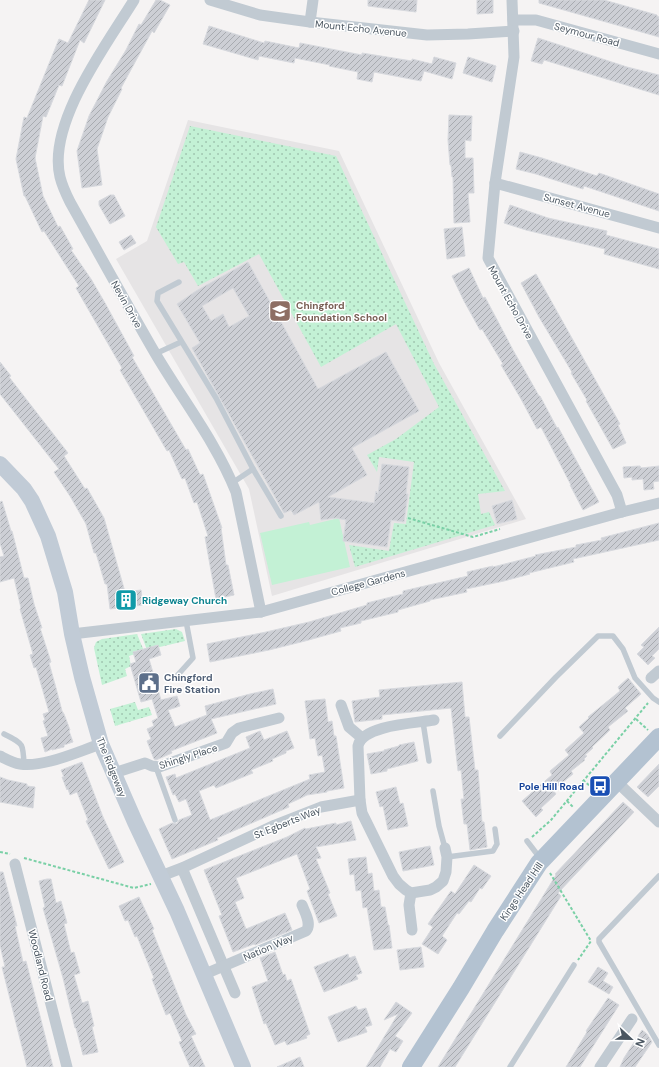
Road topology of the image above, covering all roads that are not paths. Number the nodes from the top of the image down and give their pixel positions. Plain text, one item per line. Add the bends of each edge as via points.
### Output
1 (134, 0) edge
2 (210, 0) edge
3 (313, 0) edge
4 (512, 0) edge
5 (310, 22) junction
6 (514, 25) junction
7 (659, 54) edge
8 (495, 183) junction
9 (659, 228) edge
10 (179, 282) dead end
11 (181, 342) junction
12 (155, 354) junction
13 (0, 464) edge
14 (253, 468) junction
15 (232, 483) junction
16 (659, 503) edge
17 (622, 512) junction
18 (282, 516) dead end
19 (261, 612) junction
20 (186, 621) junction
21 (72, 634) junction
22 (175, 678) dead end
23 (659, 702) edge
24 (342, 705) dead end
25 (279, 718) dead end
26 (434, 720) dead end
27 (423, 722) junction
28 (4, 734) dead end
29 (654, 734) edge
30 (500, 736) dead end
31 (362, 738) junction
32 (101, 744) junction
33 (0, 756) edge
34 (429, 761) dead end
35 (24, 764) junction
36 (156, 767) junction
37 (114, 773) junction
38 (617, 782) junction
39 (432, 791) dead end
40 (360, 800) junction
41 (175, 820) dead end
42 (659, 822) edge
43 (496, 829) dead end
44 (527, 841) road end
45 (446, 852) junction
46 (15, 858) road end
47 (541, 861) junction
48 (182, 868) junction
49 (659, 876) edge
50 (158, 880) junction
51 (411, 893) junction
52 (302, 906) dead end
53 (412, 930) dead end
54 (574, 965) road end
55 (223, 966) junction
56 (205, 974) junction
57 (236, 993) dead end
58 (632, 1019) dead end
59 (659, 1045) edge
60 (67, 1067) edge
61 (243, 1067) edge
62 (411, 1067) edge
63 (510, 1067) edge
64 (600, 1067) edge

1 - 12 street, Nevin Drive via 82,83 69,110 60,145 59,176 70,202
2 - 5 street, Mount Echo Avenue via 260,15
3 - 5 street
4 - 6 street, Mount Echo Drive
5 - 6 street, Mount Echo Avenue via 427,36 468,34
6 - 7 street, Seymour Road via 536,20
6 - 8 street, Mount Echo Drive via 514,57
8 - 9 street, Sunset Avenue
8 - 17 street, Mount Echo Drive via 489,262 617,494
10 - 11 lane via 158,293 157,301
11 - 12 lane
11 - 14 lane via 216,398
12 - 15 street, Nevin Drive via 208,437
13 - 21 main road, The Ridgeway via 24,489 48,536 65,592
14 - 15 lane
14 - 18 lane
15 - 19 street, Nevin Drive
16 - 17 street, College Gardens
17 - 19 street, College Gardens
19 - 20 street, College Gardens
20 - 21 street, College Gardens
20 - 22 lane via 193,658
21 - 32 main road, The Ridgeway
23 - 30 lane via 635,678 623,649 613,636 598,636
24 - 31 street via 349,727
25 - 36 street, Shingly Place via 239,728 232,733 226,743
26 - 27 street
27 - 31 street via 382,728
27 - 34 lane
28 - 35 lane via 23,747
29 - 38 main road, Kings Head Hill
31 - 40 street via 358,746
32 - 35 street via 52,761
32 - 37 main road, The Ridgeway
33 - 35 street
36 - 37 street, Shingly Place via 145,763
36 - 41 lane
37 - 50 main road, The Ridgeway
38 - 42 street
38 - 47 main road, Kings Head Hill
39 - 45 lane
40 - 48 street, St Egberts Way via 314,810
40 - 51 street via 362,813 393,876
43 - 45 lane via 497,844 493,851
44 - 47 lane
45 - 51 street via 446,872 443,881 430,890
46 - 60 street, Woodland Road
47 - 62 main road, Kings Head Hill
48 - 50 street, St Egberts Way
48 - 55 street
49 - 59 lane via 599,939
50 - 56 main road, The Ridgeway via 177,910
51 - 53 street via 409,905
52 - 55 street, Nation Way via 309,923 306,931
54 - 63 lane
55 - 56 street, Nation Way
55 - 57 street
56 - 61 main road, The Ridgeway
58 - 64 street

